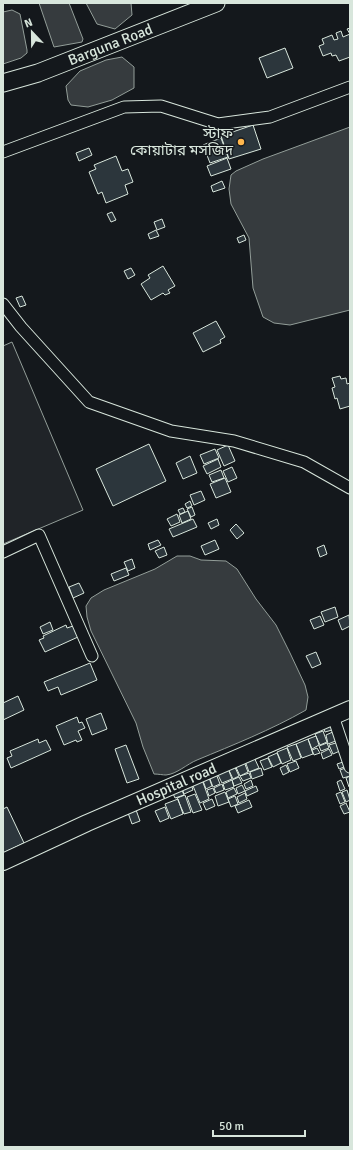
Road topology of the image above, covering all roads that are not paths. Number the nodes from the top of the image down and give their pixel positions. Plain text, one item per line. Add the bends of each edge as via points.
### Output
1 (216, 3) edge
2 (3, 83) edge
3 (350, 87) edge
4 (3, 152) edge
5 (3, 304) edge
6 (350, 488) edge
7 (3, 552) edge
8 (92, 656) dead end
9 (350, 709) edge
10 (333, 716) junction
11 (350, 767) edge
12 (3, 862) edge

1 - 2 main road, Barguna Road via 38,73
3 - 4 street via 270,117 218,124 161,106 124,107
5 - 6 street via 89,402 171,431 234,441 304,462
7 - 8 street via 39,535
9 - 10 street, Hospital road
10 - 11 street
10 - 12 street, Hospital road

